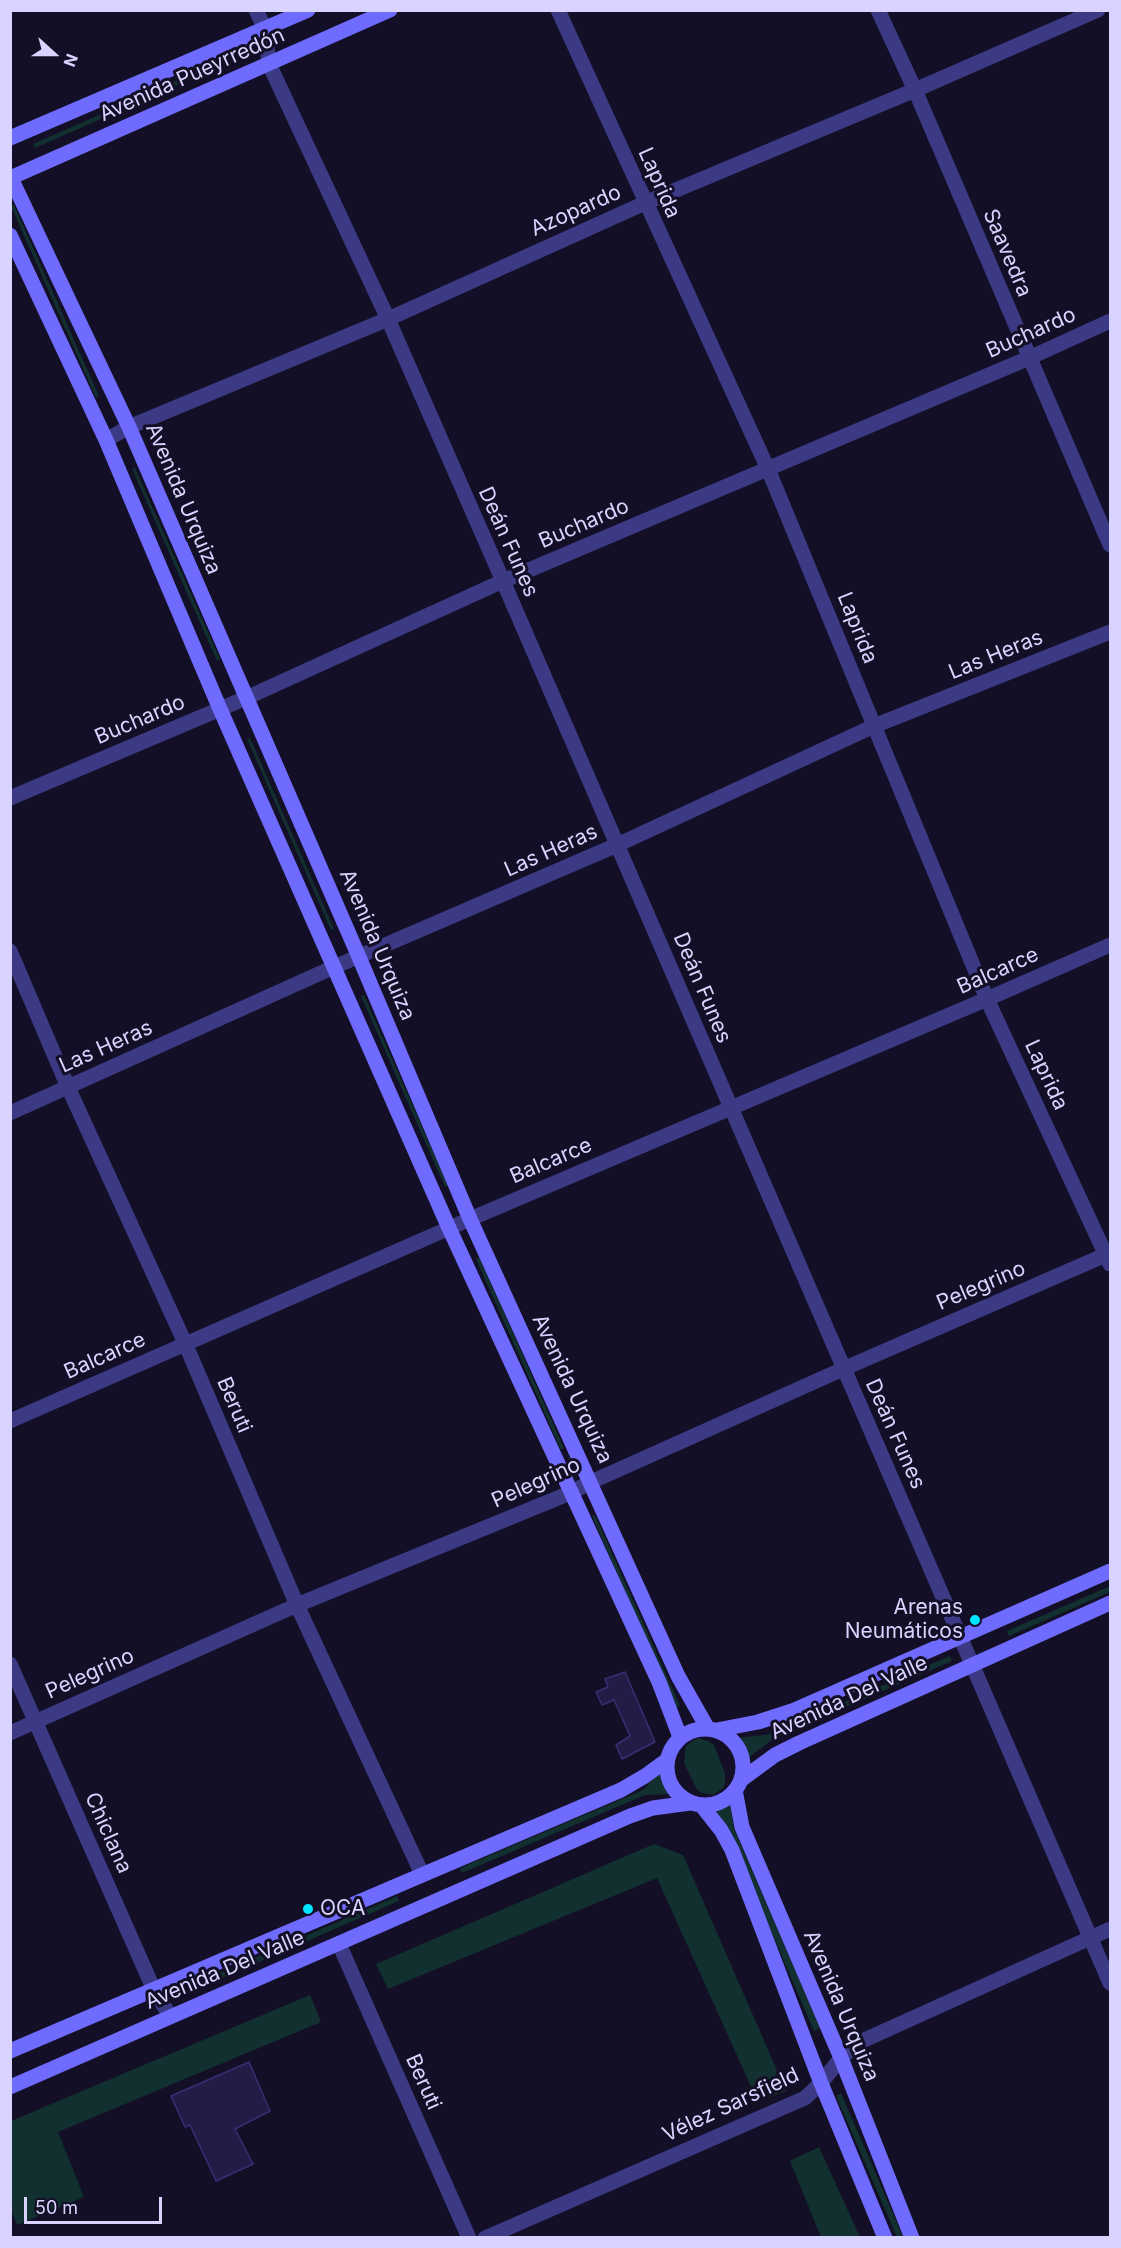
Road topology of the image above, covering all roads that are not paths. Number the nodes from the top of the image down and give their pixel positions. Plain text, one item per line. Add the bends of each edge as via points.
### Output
1 (256, 10) edge
2 (308, 10) edge
3 (390, 10) edge
4 (558, 10) edge
5 (878, 10) edge
6 (1098, 10) edge
7 (265, 29) junction
8 (269, 64) junction
9 (915, 90) junction
10 (10, 138) edge
11 (11, 177) edge
12 (645, 203) junction
13 (10, 235) edge
14 (387, 319) junction
15 (1110, 321) edge
16 (1029, 358) junction
17 (129, 427) junction
18 (106, 440) junction
19 (768, 469) junction
20 (1110, 545) edge
21 (503, 581) junction
22 (1110, 632) edge
23 (246, 698) junction
24 (220, 709) junction
25 (874, 726) junction
26 (10, 798) edge
27 (617, 845) junction
28 (1110, 945) edge
29 (10, 951) edge
30 (359, 957) junction
31 (334, 967) junction
32 (987, 999) junction
33 (68, 1087) junction
34 (730, 1108) junction
35 (10, 1113) edge
36 (470, 1219) junction
37 (449, 1228) junction
38 (1109, 1258) edge
39 (184, 1343) junction
40 (843, 1369) junction
41 (10, 1421) edge
42 (591, 1482) junction
43 (570, 1493) junction
44 (1110, 1570) edge
45 (1110, 1604) edge
46 (297, 1605) junction
47 (961, 1637) junction
48 (10, 1664) edge
49 (972, 1665) junction
50 (36, 1722) junction
51 (712, 1730) junction
52 (10, 1733) edge
53 (680, 1737) junction
54 (667, 1760) junction
55 (738, 1785) junction
56 (696, 1804) junction
57 (422, 1875) junction
58 (1110, 1929) edge
59 (1091, 1938) junction
60 (339, 1944) junction
61 (1110, 1983) edge
62 (154, 1990) junction
63 (170, 2016) junction
64 (10, 2051) edge
65 (841, 2058) junction
66 (821, 2082) junction
67 (10, 2087) edge
68 (469, 2238) edge
69 (485, 2238) edge
70 (885, 2238) edge
71 (912, 2238) edge

1 - 7 street, Deán Funes
2 - 7 main road, Avenida Pueyrredón
3 - 8 main road, Avenida Pueyrredón
4 - 12 street, Laprida
5 - 9 street, Saavedra
6 - 9 street, Azopardo
7 - 8 street, Deán Funes
7 - 10 main road, Avenida Pueyrredón
8 - 11 main road, Avenida Pueyrredón
8 - 14 street, Deán Funes
9 - 12 street, Azopardo
9 - 16 street, Saavedra
11 - 17 main road, Avenida Urquiza
12 - 14 street, Azopardo
12 - 19 street, Laprida
13 - 18 main road
14 - 17 street, Azopardo
14 - 21 street, Deán Funes
15 - 16 street, Buchardo
16 - 19 street, Buchardo
16 - 20 street, Saavedra
17 - 18 street, Azopardo
17 - 23 main road, Avenida Urquiza
18 - 24 main road
19 - 21 street, Buchardo
19 - 25 street, Laprida
21 - 23 street, Buchardo
21 - 27 street, Deán Funes
22 - 25 street, Las Heras
23 - 24 street, Buchardo
23 - 30 main road, Avenida Urquiza
24 - 26 street, Buchardo
24 - 31 main road
25 - 27 street, Las Heras
25 - 32 street, Laprida
27 - 30 street, Las Heras
27 - 34 street, Deán Funes
28 - 32 street, Balcarce
29 - 33 street, Beruti
30 - 31 street, Las Heras
30 - 36 main road, Avenida Urquiza
31 - 33 street, Las Heras
31 - 37 main road
32 - 34 street, Balcarce
32 - 38 street, Laprida
33 - 35 street, Las Heras
33 - 39 street, Beruti
34 - 36 street, Balcarce
34 - 40 street, Deán Funes
36 - 37 street, Balcarce
36 - 42 main road, Avenida Urquiza
37 - 39 street, Balcarce
37 - 43 main road
38 - 40 street, Pelegrino
39 - 41 street, Balcarce
39 - 46 street, Beruti
40 - 42 street, Pelegrino
40 - 47 street, Deán Funes
42 - 43 street, Pelegrino
42 - 51 main road, Avenida Urquiza via 678,1676
43 - 46 street, Pelegrino
43 - 53 main road via 659,1682
44 - 47 main road, Avenida Del Valle
45 - 49 main road, Avenida Del Valle
46 - 50 street, Pelegrino
46 - 57 street, Beruti
47 - 49 street, Deán Funes
47 - 51 main road, Avenida Del Valle via 792,1711
48 - 50 street, Chiclana
49 - 55 main road, Avenida Del Valle via 775,1755
49 - 59 street, Deán Funes
50 - 52 street, Pelegrino
50 - 62 street, Chiclana
51 - 53 main road via 691,1731
51 - 55 main road via 728,1736 736,1745 743,1768
53 - 54 main road
54 - 56 main road via 666,1773 678,1796
54 - 57 main road, Avenida Del Valle via 621,1790
55 - 56 main road via 721,1802
55 - 65 main road, Avenida Urquiza via 742,1827
56 - 60 main road, Avenida Del Valle via 653,1808 630,1816
56 - 66 main road, Avenida Urquiza via 721,1830 732,1851
57 - 62 main road, Avenida Del Valle
58 - 59 street, Vélez Sarsfield
59 - 61 street, Deán Funes
59 - 65 street, Vélez Sarsfield via 862,2041
60 - 63 main road, Avenida Del Valle
60 - 68 street, Beruti
62 - 63 street, Chiclana
62 - 64 main road, Avenida Del Valle
63 - 67 main road, Avenida Del Valle
65 - 66 street, Vélez Sarsfield
65 - 71 main road, Avenida Urquiza
66 - 69 street, Vélez Sarsfield via 805,2098
66 - 70 main road, Avenida Urquiza

